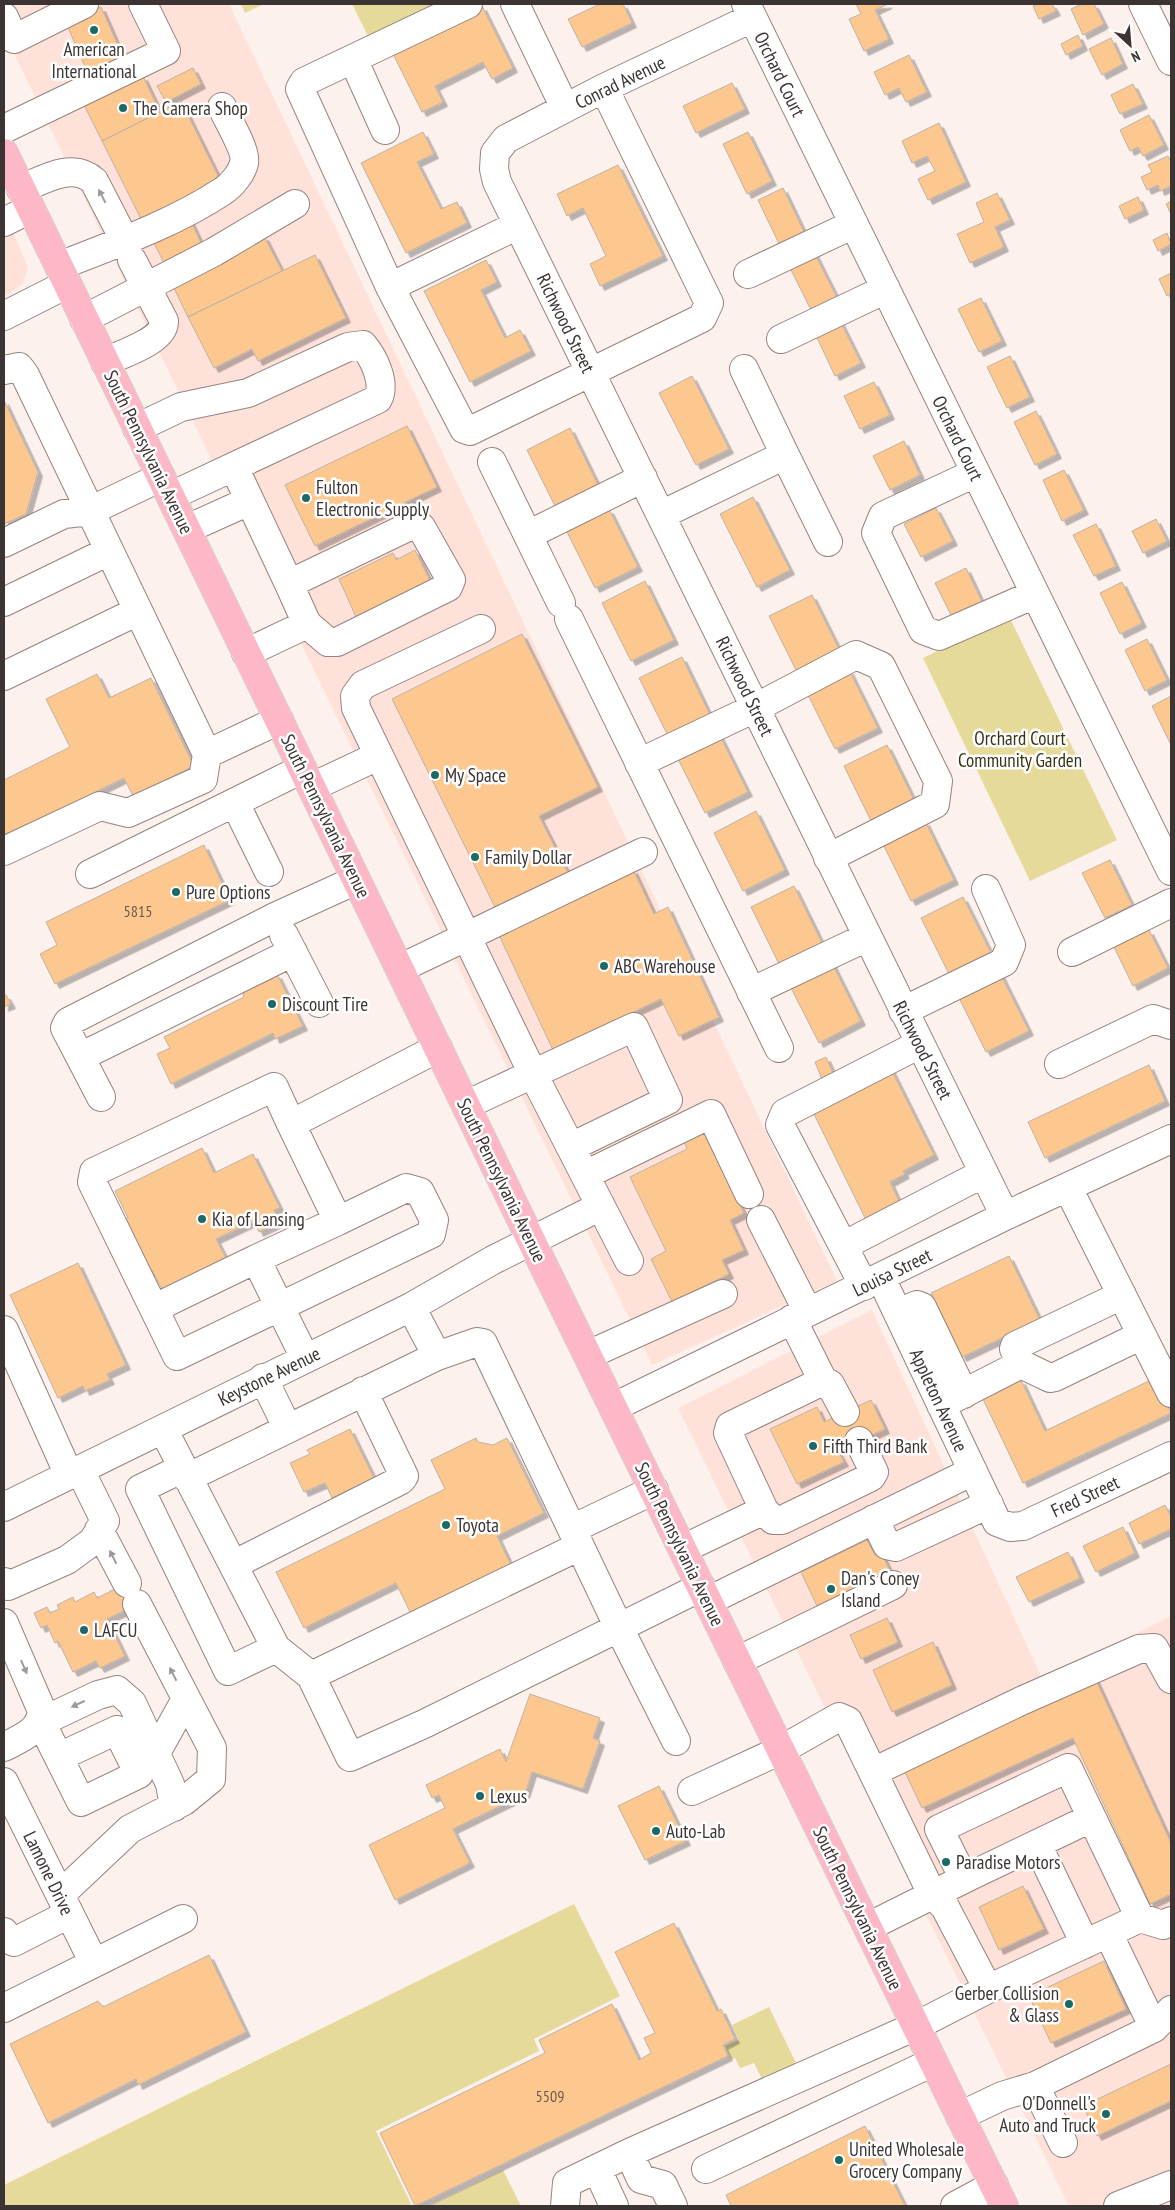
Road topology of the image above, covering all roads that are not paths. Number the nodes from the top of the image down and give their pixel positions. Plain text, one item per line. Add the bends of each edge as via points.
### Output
1 (84, 4) edge
2 (143, 4) edge
3 (468, 4) edge
4 (515, 4) edge
5 (1143, 4) edge
6 (749, 11) edge
7 (7, 33) edge
8 (1165, 34) edge
9 (353, 59) junction
10 (1171, 61) edge
11 (604, 88) junction
12 (222, 107) dead end
13 (565, 108) junction
14 (4, 128) edge
15 (386, 130) dead end
16 (4, 153) edge
17 (495, 153) joint
18 (26, 199) junction
19 (295, 204) dead end
20 (4, 222) edge
21 (854, 224) junction
22 (518, 225) junction
23 (128, 249) junction
24 (748, 274) dead end
25 (63, 275) junction
26 (390, 286) junction
27 (147, 287) junction
28 (886, 290) junction
29 (4, 316) edge
30 (84, 319) junction
31 (781, 338) dead end
32 (105, 362) junction
33 (744, 369) dead end
34 (4, 370) edge
35 (591, 372) junction
36 (137, 428) junction
37 (785, 455) junction
38 (492, 462) dead end
39 (234, 467) junction
40 (975, 473) junction
41 (643, 478) junction
42 (166, 487) junction
43 (249, 501) junction
44 (90, 511) junction
45 (661, 515) junction
46 (187, 529) junction
47 (528, 535) junction
48 (828, 542) dead end
49 (4, 543) edge
50 (109, 551) junction
51 (289, 584) junction
52 (1035, 594) junction
53 (4, 602) edge
54 (138, 611) junction
55 (307, 624) junction
56 (481, 629) dead end
57 (246, 653) junction
58 (4, 676) edge
59 (755, 708) junction
60 (279, 720) junction
61 (207, 754) junction
62 (378, 756) junction
63 (640, 763) junction
64 (307, 778) junction
65 (235, 803) junction
66 (4, 851) edge
67 (643, 852) dead end
68 (828, 858) junction
69 (1171, 871) edge
70 (269, 872) dead end
71 (90, 874) dead end
72 (356, 880) junction
73 (986, 889) dead end
74 (1171, 903) edge
75 (275, 917) junction
76 (467, 937) junction
77 (866, 937) junction
78 (293, 952) junction
79 (1072, 952) dead end
80 (401, 968) junction
81 (751, 992) junction
82 (318, 1003) dead end
83 (903, 1011) junction
84 (1171, 1025) edge
85 (920, 1044) junction
86 (438, 1048) junction
87 (778, 1048) dead end
88 (80, 1057) junction
89 (1059, 1064) dead end
90 (533, 1074) junction
91 (101, 1097) dead end
92 (466, 1105) junction
93 (291, 1124) junction
94 (1171, 1139) edge
95 (571, 1147) junction
96 (984, 1173) junction
97 (585, 1175) junction
98 (1068, 1188) junction
99 (749, 1194) dead end
100 (601, 1206) junction
101 (1006, 1216) junction
102 (761, 1220) dead end
103 (338, 1221) junction
104 (531, 1240) junction
105 (843, 1246) junction
106 (256, 1260) junction
107 (629, 1261) dead end
108 (872, 1282) junction
109 (723, 1294) dead end
110 (1122, 1295) junction
111 (279, 1306) junction
112 (411, 1307) junction
113 (154, 1308) junction
114 (800, 1315) junction
115 (4, 1330) edge
116 (1142, 1335) junction
117 (588, 1355) junction
118 (437, 1356) junction
119 (306, 1358) junction
120 (1021, 1364) junction
121 (263, 1378) junction
122 (823, 1381) junction
123 (363, 1391) junction
124 (1171, 1393) edge
125 (952, 1399) junction
126 (614, 1407) junction
127 (845, 1412) dead end
128 (287, 1427) junction
129 (163, 1429) junction
130 (859, 1441) dead end
131 (1171, 1456) edge
132 (973, 1471) junction
133 (74, 1472) junction
134 (185, 1473) junction
135 (654, 1490) junction
136 (4, 1507) edge
137 (764, 1510) junction
138 (993, 1513) junction
139 (874, 1519) junction
140 (99, 1530) junction
141 (576, 1538) junction
142 (683, 1549) junction
143 (233, 1565) junction
144 (893, 1585) dead end
145 (5, 1587) edge
146 (704, 1594) junction
147 (4, 1622) edge
148 (619, 1628) junction
149 (276, 1648) junction
150 (737, 1661) junction
151 (311, 1676) junction
152 (1171, 1679) edge
153 (186, 1699) junction
154 (41, 1722) junction
155 (676, 1741) dead end
156 (4, 1747) edge
157 (781, 1750) junction
158 (156, 1753) junction
159 (59, 1757) dead end
160 (872, 1772) junction
161 (4, 1782) edge
162 (692, 1791) dead end
163 (174, 1807) junction
164 (1091, 1818) junction
165 (1037, 1844) junction
166 (964, 1879) junction
167 (932, 1894) junction
168 (65, 1904) junction
169 (1140, 1918) junction
170 (183, 1919) dead end
171 (1171, 1921) edge
172 (868, 1927) junction
173 (4, 1932) edge
174 (1096, 1938) junction
175 (94, 1963) junction
176 (988, 1989) junction
177 (4, 2008) edge
178 (1163, 2019) edge
179 (916, 2026) junction
180 (933, 2062) junction
181 (1035, 2086) junction
182 (960, 2116) junction
183 (1063, 2143) dead end
184 (629, 2153) junction
185 (596, 2169) junction
186 (706, 2169) dead end
187 (1171, 2185) edge
188 (999, 2196) edge
189 (565, 2206) edge
190 (614, 2206) edge
191 (673, 2206) edge
192 (954, 2206) edge
193 (1118, 2206) edge

1 - 7 street
2 - 14 street via 166,51
3 - 9 street
4 - 13 street
5 - 8 street
6 - 11 street, Conrad Avenue
6 - 21 street, Orchard Court
8 - 10 street
9 - 15 street
9 - 26 street via 304,82 300,89
11 - 13 street, Conrad Avenue
11 - 35 street via 709,303 702,318
12 - 23 street via 243,152 244,163 238,175 225,190
13 - 17 street, Conrad Avenue via 506,139
16 - 18 main road, South Pennsylvania Avenue
17 - 22 street, Richwood Street via 497,182
18 - 20 street
23 -> 18 street via 90,176 59,174
18 - 25 main road, South Pennsylvania Avenue
19 - 27 street
21 - 24 street
21 - 28 street, Orchard Court
22 - 26 street
22 - 35 street, Richwood Street
23 - 25 street
23 - 27 street
25 - 29 street
25 - 30 main road, South Pennsylvania Avenue
26 - 35 street via 464,429 470,431
27 - 30 street
27 - 32 street via 164,321 162,331 156,338
28 - 31 street
28 - 40 street, Orchard Court
30 - 32 main road, South Pennsylvania Avenue
32 - 36 main road, South Pennsylvania Avenue
33 - 37 street
34 - 44 street via 19,367 25,375
35 - 41 street, Richwood Street
36 - 39 street via 182,407 256,390 348,347 363,345 368,350 381,382 382,391 378,399
36 - 42 main road, South Pennsylvania Avenue
37 - 45 street
37 - 48 street
38 - 47 street
39 - 42 street
39 - 43 street
40 - 52 street, Orchard Court
40 - 52 street via 883,516 876,533 923,630 939,636
41 - 45 street, Richwood Street
41 - 47 street
42 - 44 street
42 - 46 main road, South Pennsylvania Avenue
43 - 46 street
43 - 51 street
44 - 49 street via 64,514
44 - 50 street
45 - 59 street, Richwood Street
46 - 57 main road, South Pennsylvania Avenue
47 - 63 street
50 - 53 street
50 - 54 street
51 - 55 street
51 - 55 street via 414,524 421,527 451,580 448,586 337,642 328,642
52 - 69 street, Orchard Court
54 - 58 street
54 - 61 street
55 - 57 street
56 - 62 street via 363,685 355,696 356,708
57 - 60 main road, South Pennsylvania Avenue
59 - 63 street
59 - 68 street, Richwood Street
59 - 68 street via 856,655 881,666 938,781 935,804
60 - 61 street
60 - 64 main road, South Pennsylvania Avenue
61 - 66 street via 203,779 128,814 100,806
62 - 64 street
62 - 76 street
63 - 81 street
64 - 65 street
64 - 72 main road, South Pennsylvania Avenue
65 - 70 street
65 - 71 street
67 - 76 street
68 - 77 street, Richwood Street
72 - 75 street
72 - 80 main road, South Pennsylvania Avenue
73 - 83 street via 1011,946 1004,962
74 - 79 street
75 - 78 street
75 - 88 street via 68,1022 65,1028
76 - 80 street
76 - 90 street
77 - 81 street
77 - 83 street, Richwood Street
78 - 82 street
78 - 88 street
80 - 86 main road, South Pennsylvania Avenue
81 - 87 street
83 - 85 street, Richwood Street
84 - 89 street via 1152,1019
85 - 96 street, Richwood Street
85 - 105 street, Appleton Avenue via 785,1113 780,1125
86 - 92 main road, South Pennsylvania Avenue
86 - 93 street
88 - 91 street
90 - 92 street
90 - 95 street
90 - 95 street via 634,1027 668,1100
92 - 104 main road, South Pennsylvania Avenue
93 - 103 street
93 - 113 street via 274,1087 94,1172 92,1182
94 - 98 street, Louisa Street
95 - 97 street
96 - 101 street, Richwood Street
96 - 105 street
97 - 99 street via 711,1114
97 - 100 street
98 - 101 street, Louisa Street
98 - 110 street
100 - 104 street, Keystone Avenue
100 - 107 street
101 - 108 street, Louisa Street
102 - 114 street
103 - 106 street
103 - 111 street via 406,1188 420,1192 434,1220 431,1234
104 - 112 street, Keystone Avenue
104 - 117 main road, South Pennsylvania Avenue
105 - 108 street, Appleton Avenue
106 - 111 street
106 - 113 street
108 - 114 street, Louisa Street
108 - 125 street, Appleton Avenue via 898,1313
109 - 117 street
110 - 116 street
110 - 120 street via 1015,1346
111 - 113 street via 177,1356
111 - 119 street
112 - 118 street
112 - 119 street, Keystone Avenue
114 - 122 street
114 - 126 street, Louisa Street
115 - 133 street
116 - 120 street via 1055,1377 1050,1378
116 - 124 street
117 - 126 main road, South Pennsylvania Avenue
118 - 123 street
118 - 141 street via 483,1343
119 - 121 street, Keystone Avenue
120 - 125 street
121 - 128 street
121 - 129 street, Keystone Avenue
122 - 127 street via 830,1384
122 - 137 street via 728,1429
123 - 128 street
123 - 143 street via 404,1476
125 - 132 street, Appleton Avenue
126 - 135 main road, South Pennsylvania Avenue
128 - 134 street
129 - 133 street, Keystone Avenue
129 - 134 street
130 - 137 street via 874,1472 871,1477 782,1520 773,1520
131 - 138 street, Fred Street via 1022,1526 1010,1527
132 - 138 street, Appleton Avenue
132 - 139 street
133 - 136 street, Keystone Avenue
133 - 140 street via 105,1521
134 - 143 street
134 - 149 street via 140,1489 228,1671
135 - 141 street
135 - 142 main road, South Pennsylvania Avenue
137 - 142 street
138 - 139 street via 896,1547 887,1545
139 - 146 street
140 - 145 street via 93,1541 67,1560
153 -> 140 street
141 - 148 street
141 - 151 street
142 - 146 main road, South Pennsylvania Avenue
143 - 149 street
144 - 150 street
146 - 148 street
146 - 150 main road, South Pennsylvania Avenue
147 -> 154 street via 40,1703
148 - 151 street via 350,1757
148 - 155 street
149 - 151 street
150 - 157 main road, South Pennsylvania Avenue
152 - 160 street via 1154,1648 1139,1649
153 - 158 street
153 - 163 street via 212,1748 211,1779
154 - 156 street via 36,1729
158 -> 154 street via 132,1702 117,1690 98,1695
154 - 159 street
157 - 160 street via 819,1727 844,1718
157 - 162 street
157 - 172 main road, South Pennsylvania Avenue
158 - 163 street via 170,1784
160 - 167 street
161 - 168 street, Lamone Drive
163 - 168 street via 130,1829
164 - 165 street
164 - 166 street via 1068,1768 938,1829
164 - 169 street
165 - 166 street
165 - 174 street
166 - 167 street
167 - 172 street
167 - 176 street via 946,1907
168 - 173 street via 14,1942
168 - 175 street, Lamone Drive
169 - 171 street via 1163,1925
169 - 174 street
170 - 175 street
172 - 179 main road, South Pennsylvania Avenue
174 - 176 street
174 - 178 street
175 - 177 street
176 - 179 street
178 - 181 street
179 - 180 main road, South Pennsylvania Avenue
179 - 184 street
180 - 182 main road, South Pennsylvania Avenue
180 - 186 street
181 - 182 street via 1002,2096
181 - 183 street
182 - 188 main road, South Pennsylvania Avenue
184 - 185 street
184 - 191 street via 641,2179 663,2185
185 - 189 street via 567,2183
185 - 190 street
187 - 193 street
188 - 192 street

